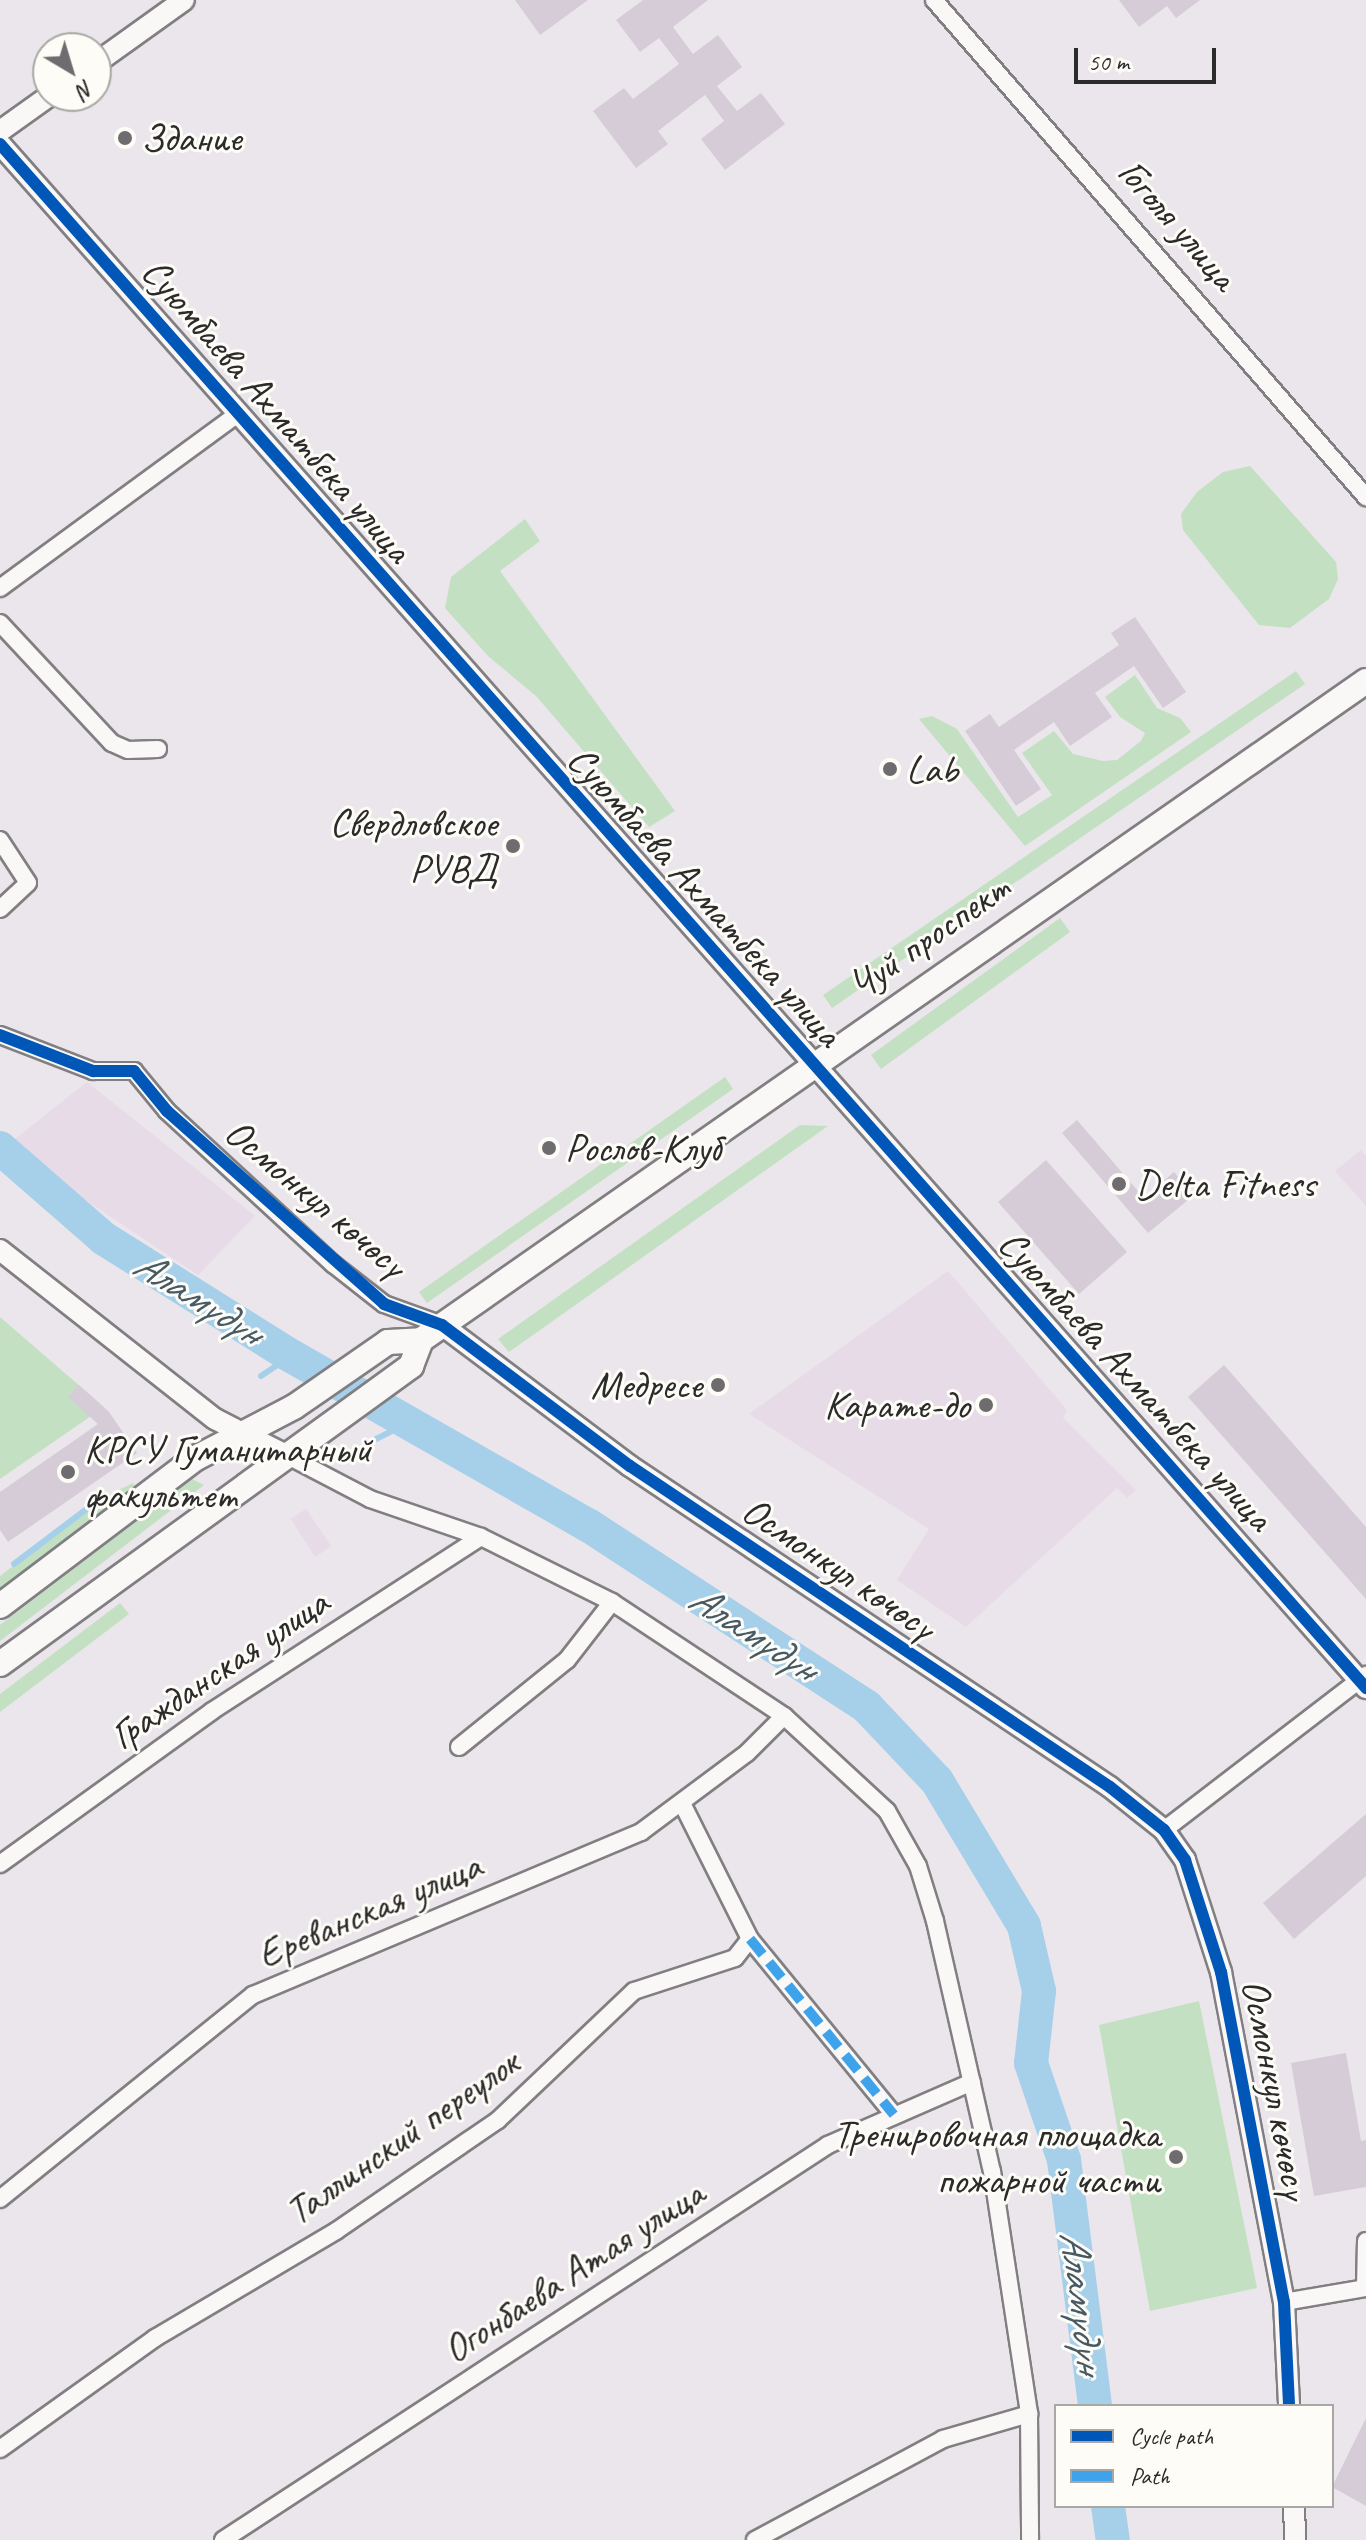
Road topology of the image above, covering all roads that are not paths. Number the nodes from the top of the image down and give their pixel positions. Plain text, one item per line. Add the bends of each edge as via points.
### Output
1 (184, 0) edge
2 (934, 0) edge
3 (112, 52) edge
4 (32, 108) edge
5 (0, 131) edge
6 (0, 144) edge
7 (238, 414) junction
8 (1366, 497) edge
9 (0, 588) edge
10 (0, 623) edge
11 (1366, 681) edge
12 (158, 749) dead end
13 (0, 840) edge
14 (0, 909) edge
15 (0, 1035) edge
16 (811, 1064) junction
17 (0, 1250) edge
18 (442, 1325) junction
19 (421, 1340) junction
20 (249, 1434) junction
21 (286, 1455) junction
22 (481, 1537) junction
23 (612, 1602) junction
24 (0, 1606) edge
25 (0, 1664) edge
26 (1364, 1681) edge
27 (784, 1716) junction
28 (459, 1747) dead end
29 (682, 1803) junction
30 (1164, 1830) junction
31 (0, 1864) edge
32 (750, 1939) junction
33 (972, 2082) junction
34 (894, 2115) junction
35 (0, 2199) edge
36 (1366, 2241) edge
37 (1366, 2288) edge
38 (1284, 2302) junction
39 (1289, 2404) edge
40 (1029, 2414) junction
41 (0, 2449) edge
42 (1294, 2508) edge
43 (223, 2540) edge
44 (755, 2540) edge
45 (1030, 2540) edge
46 (1295, 2540) edge

1 - 3 street
2 - 8 street, Гоголя улица
4 - 5 street
6 - 7 street, Суюмбаева Ахматбека улица
7 - 9 street
7 - 16 street, Суюмбаева Ахматбека улица
10 - 12 street via 112,743 128,750
11 - 16 main road, Чуй проспект
13 - 14 street via 28,883
15 - 18 street, Осмонкул көчөсү via 93,1071 134,1071 167,1111 333,1264 384,1304
16 - 18 main road, Чуй проспект
16 - 26 street, Суюмбаева Ахматбека улица
17 - 20 street via 215,1419
18 - 19 main road, Чуй проспект
18 - 30 street, Осмонкул көчөсү via 630,1466
19 - 20 main road via 388,1342
19 - 21 main road via 411,1366
20 - 21 street
20 - 24 main road via 196,1458
21 - 22 street via 370,1499
21 - 25 main road
22 - 23 street
22 - 31 street, Гражданская улица via 212,1711
23 - 27 street
23 - 28 street via 567,1660
26 - 30 street
27 - 29 street, Ереванская улица
27 - 33 street via 857,1778 906,1840 935,1921
29 - 32 street
29 - 35 street, Ереванская улица via 641,1832 253,1995
30 - 38 street, Осмонкул көчөсү via 1185,1860 1207,1914
32 - 34 street
32 - 41 street, Таллинский переулок via 735,1958 634,1991 498,2120 336,2231 155,2338
33 - 34 street, Огонбаева Атая улица
33 - 40 street via 1009,2265
34 - 43 street, Огонбаева Атая улица via 828,2145
36 - 37 street
37 - 38 street
38 - 39 street, Осмонкул көчөсү
40 - 44 street via 943,2439
40 - 45 street
42 - 46 street

